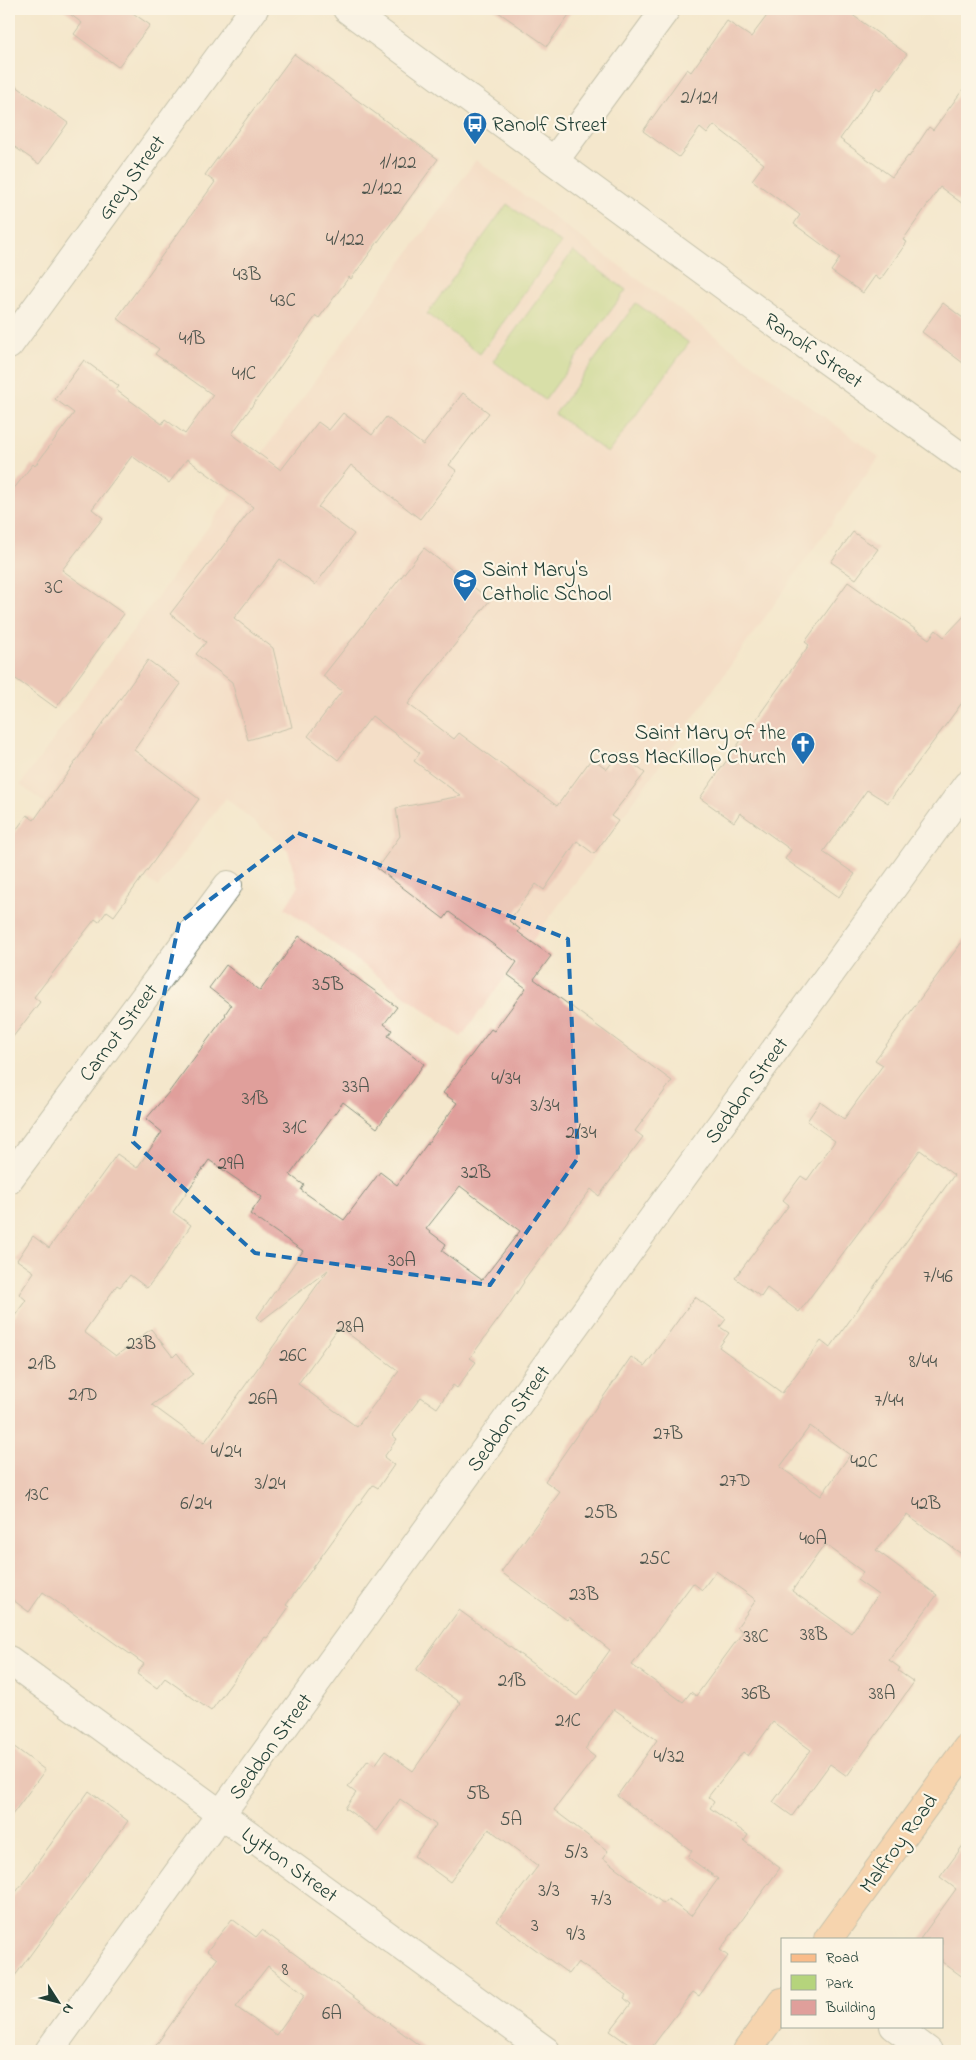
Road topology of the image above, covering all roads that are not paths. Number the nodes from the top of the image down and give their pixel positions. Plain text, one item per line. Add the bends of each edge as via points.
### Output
1 (254, 9) edge
2 (347, 9) edge
3 (666, 9) edge
4 (555, 160) junction
5 (9, 345) edge
6 (967, 461) edge
7 (967, 786) edge
8 (228, 885) dead end
9 (9, 1179) edge
10 (9, 1660) edge
11 (967, 1748) edge
12 (221, 1814) junction
13 (829, 1938) edge
14 (781, 2003) edge
15 (897, 2028) edge
16 (50, 2051) edge
17 (546, 2051) edge
18 (747, 2051) edge
19 (928, 2051) edge

1 - 5 street, Grey Street
2 - 4 street, Ranolf Street
3 - 4 street
4 - 6 street, Ranolf Street
7 - 12 street, Seddon Street
8 - 9 street, Carnot Street
10 - 12 street, Lytton Street
11 - 13 main road, Malfroy Road
12 - 16 street, Seddon Street
12 - 17 street, Lytton Street
14 - 18 main road
15 - 19 street

